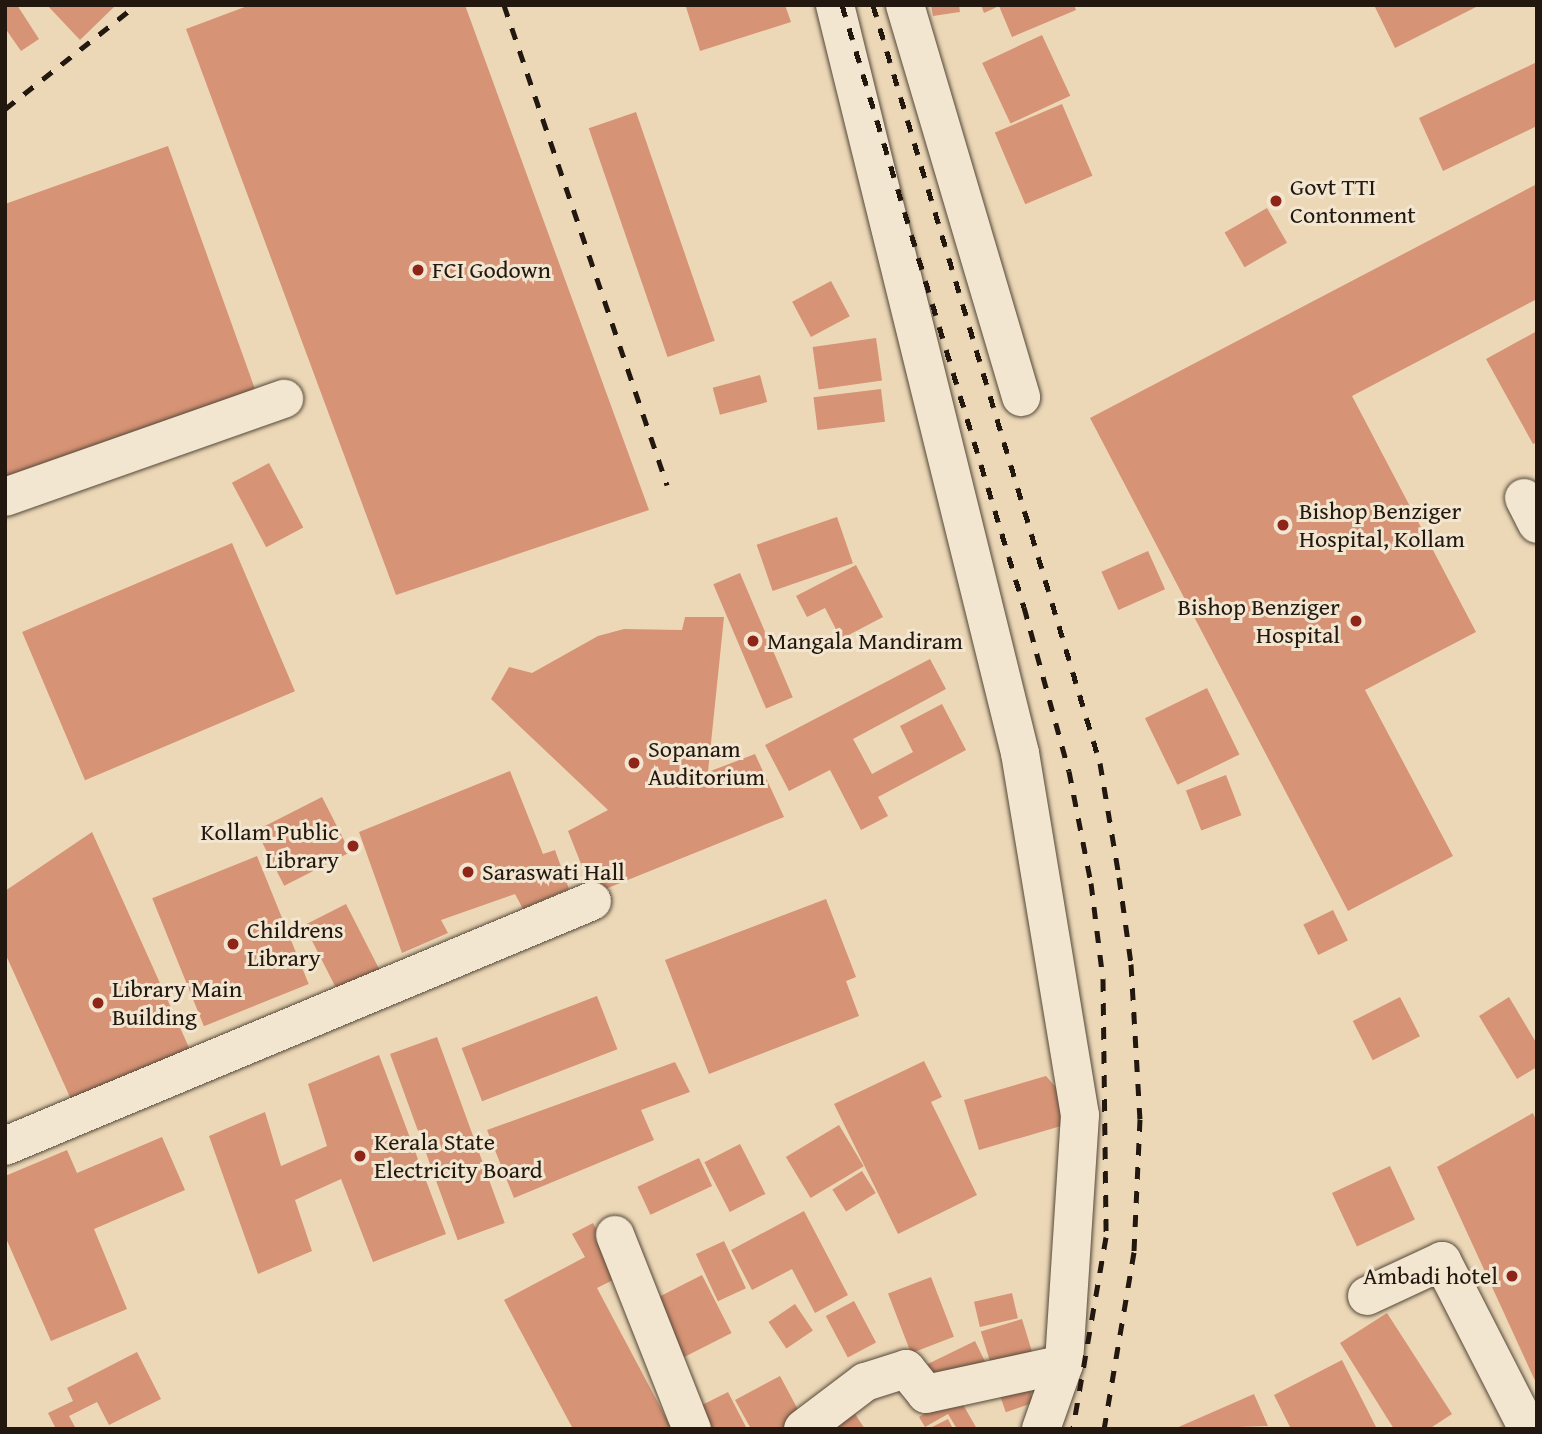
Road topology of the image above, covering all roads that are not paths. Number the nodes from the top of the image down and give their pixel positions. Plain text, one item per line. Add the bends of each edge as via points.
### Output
1 (835, 5) edge
2 (905, 5) edge
3 (1021, 397) dead end
4 (284, 399) dead end
5 (5, 497) edge
6 (592, 901) dead end
7 (5, 1146) edge
8 (615, 1235) dead end
9 (1367, 1296) dead end
10 (1064, 1364) junction
11 (692, 1429) edge
12 (803, 1429) edge
13 (1041, 1429) edge
14 (1528, 1429) edge

1 - 10 street via 1020,753 1080,1115
2 - 3 street
4 - 5 street
6 - 7 street
8 - 11 street
9 - 14 street via 1442,1261
10 - 12 street via 926,1394 906,1369 865,1382
10 - 13 street

